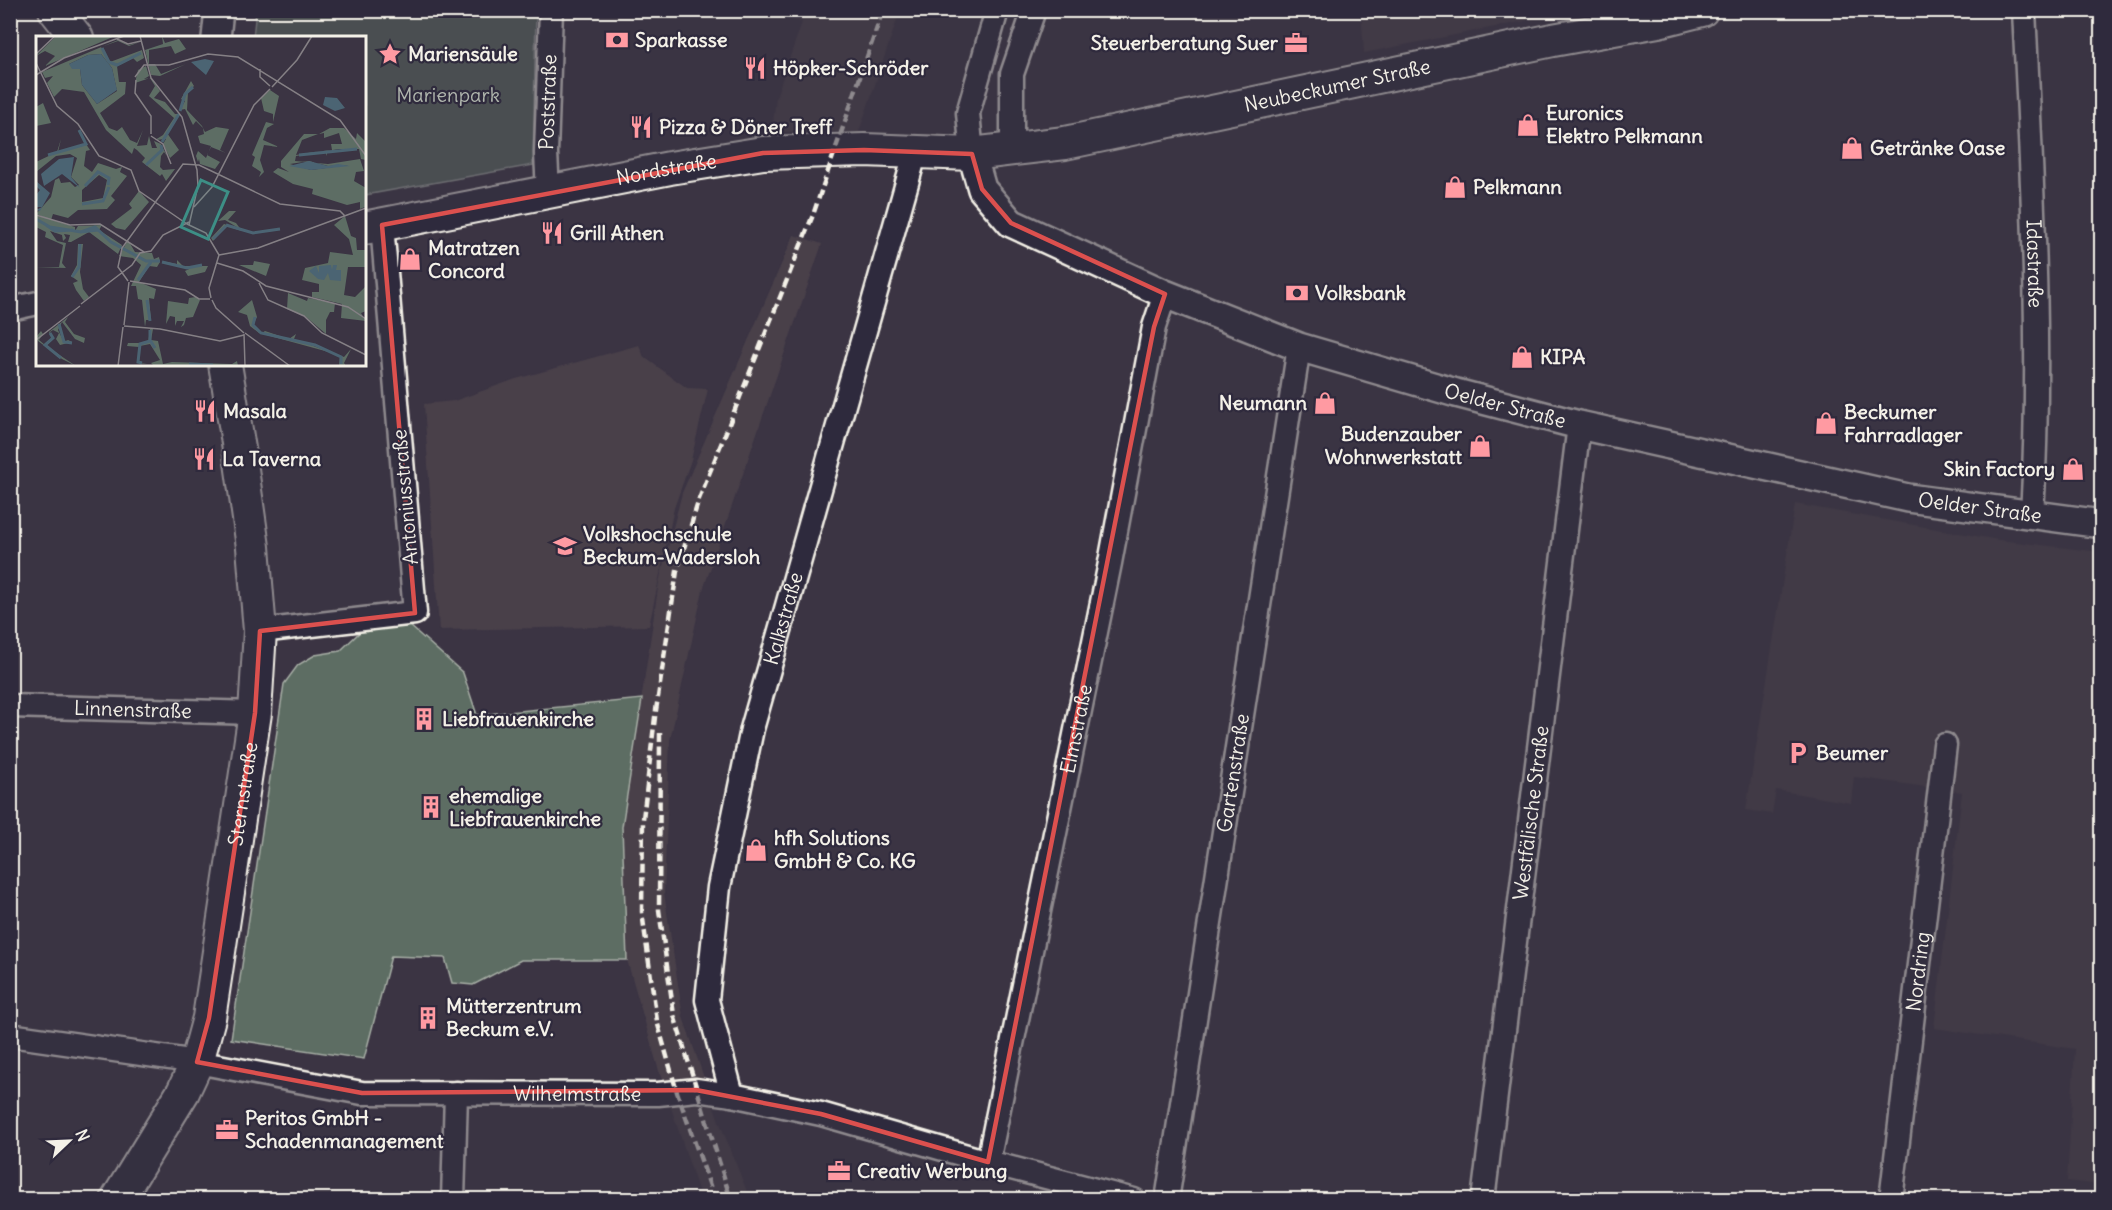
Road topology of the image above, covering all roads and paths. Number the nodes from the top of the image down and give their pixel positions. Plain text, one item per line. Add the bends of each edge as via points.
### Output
1 (55, 10) edge
2 (219, 10) edge
3 (551, 10) edge
4 (997, 10) edge
5 (1034, 10) edge
6 (1702, 10) edge
7 (2024, 10) edge
8 (75, 36) edge
9 (216, 36) edge
10 (1012, 150) junction
11 (916, 151) junction
12 (972, 154) junction
13 (548, 192) junction
14 (370, 225) edge
15 (1165, 294) junction
16 (36, 303) edge
17 (10, 309) edge
18 (1299, 347) junction
19 (225, 366) edge
20 (1579, 425) junction
21 (2032, 515) junction
22 (2102, 524) edge
23 (260, 631) junction
24 (10, 706) edge
25 (255, 713) junction
26 (1946, 745) dead end
27 (10, 1035) edge
28 (197, 1062) junction
29 (456, 1093) junction
30 (732, 1095) junction
31 (988, 1162) junction
32 (117, 1200) edge
33 (453, 1200) edge
34 (1134, 1200) edge
35 (1167, 1200) edge
36 (1483, 1200) edge
37 (1891, 1200) edge

1 - 8 main road
2 - 9 street
3 - 13 street, Poststraße
4 - 12 street via 968,113
5 - 10 street via 1012,74
6 - 10 main road, Neubeckumer Straße via 1065,143
7 - 21 street, Idastraße via 2037,375
10 - 12 main road, Neubeckumer Straße
11 - 12 main road, Nordstraße
11 - 13 main road, Nordstraße via 764,153
11 - 30 street, Kalkstraße via 752,729 719,887 707,1000
12 - 15 street, Oelder Straße via 982,189 1011,223
13 - 14 main road, Nordstraße
14 - 23 street, Antoniusstraße via 415,613
15 - 18 street, Oelder Straße
15 - 31 street, Elmstraße via 1154,327
16 - 17 street
18 - 20 street, Oelder Straße
18 - 35 street, Gartenstraße
19 - 23 main road, Sternstraße via 253,547
20 - 21 street, Oelder Straße via 1908,498
20 - 36 street, Westfälische Straße
21 - 22 street, Oelder Straße
23 - 25 main road, Sternstraße
24 - 25 street, Linnenstraße
25 - 28 main road, Sternstraße via 209,1018
26 - 37 street, Nordring
27 - 28 street, Wilhelmstraße
28 - 29 street, Wilhelmstraße via 362,1093
28 - 32 main road, Sternstraße
29 - 30 street, Wilhelmstraße via 658,1094 696,1090
29 - 33 street
30 - 31 street, Wilhelmstraße via 821,1114
31 - 34 street, Wilhelmstraße

